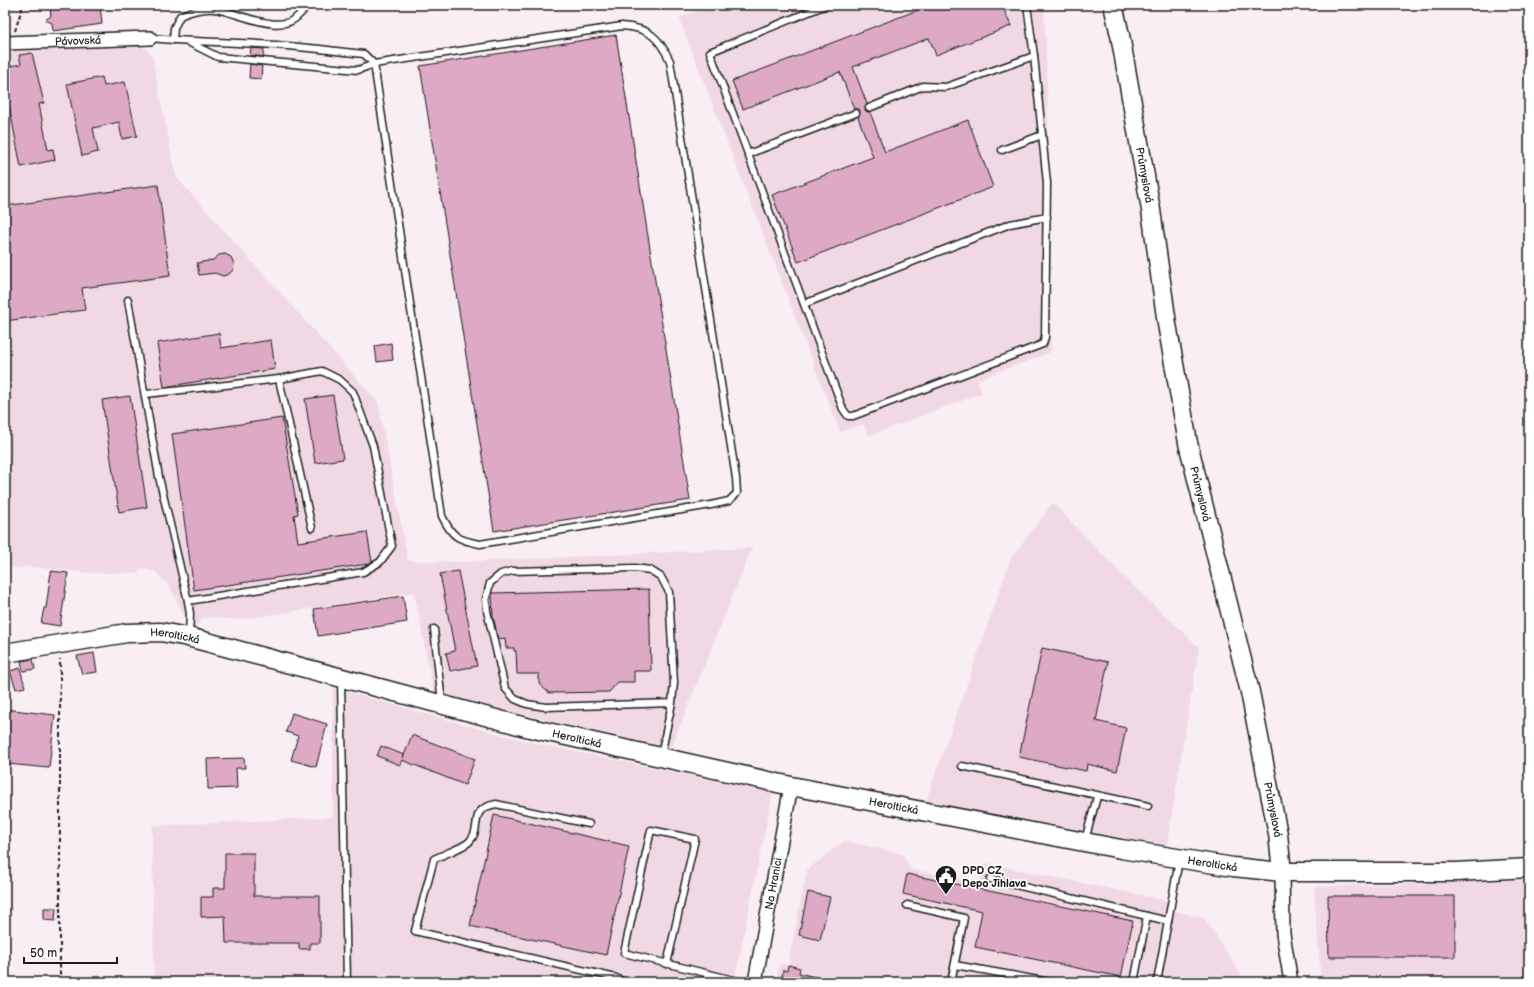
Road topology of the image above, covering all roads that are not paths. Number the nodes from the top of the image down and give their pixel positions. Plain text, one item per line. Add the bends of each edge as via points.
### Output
1 (305, 5) edge
2 (826, 5) edge
3 (1027, 5) edge
4 (1113, 5) edge
5 (150, 38) joint
6 (173, 40) junction
7 (188, 42) junction
8 (8, 43) edge
9 (1034, 56) junction
10 (374, 64) junction
11 (868, 108) dead end
12 (856, 113) dead end
13 (1042, 135) junction
14 (1002, 150) dead end
15 (748, 154) junction
16 (1046, 218) junction
17 (128, 300) dead end
18 (804, 304) junction
19 (279, 379) junction
20 (146, 394) junction
21 (312, 528) dead end
22 (188, 600) junction
23 (434, 629) dead end
24 (188, 637) junction
25 (5, 653) edge
26 (341, 678) junction
27 (672, 703) junction
28 (443, 705) junction
29 (660, 756) junction
30 (962, 766) dead end
31 (791, 786) junction
32 (1097, 797) junction
33 (1148, 806) dead end
34 (589, 824) dead end
35 (1084, 842) junction
36 (1179, 858) junction
37 (1529, 868) edge
38 (1282, 872) junction
39 (990, 879) dead end
40 (907, 905) dead end
41 (1147, 916) junction
42 (1168, 921) junction
43 (667, 964) junction
44 (955, 966) junction
45 (347, 982) edge
46 (624, 982) edge
47 (742, 982) edge
48 (755, 982) edge
49 (952, 982) edge
50 (1050, 982) edge
51 (1134, 982) edge
52 (1157, 982) edge
53 (1291, 982) edge

1 - 6 lane via 296,19 284,23 252,21 233,12 213,9 193,10 180,16 174,28
2 - 15 lane via 710,52
3 - 9 lane
4 - 38 street, Průmyslová via 1151,210 1168,331 1188,443 1250,692 1278,834
5 - 6 lane
5 - 8 street, Pávovská
6 - 7 lane
7 - 10 lane via 277,45 364,54
7 - 10 lane via 218,57 358,70
9 - 11 lane via 946,87 923,86
9 - 13 lane
10 - 10 lane via 622,26 636,27 649,32 662,44 670,61 736,478 737,493 729,501 480,544 462,541 449,532 442,516
12 - 15 lane
13 - 14 lane
13 - 16 lane via 1047,183
15 - 18 lane
16 - 18 lane via 1010,224
16 - 18 lane via 1043,344 853,416 848,416 843,410
17 - 20 lane
19 - 20 lane
19 - 21 lane
19 - 22 lane via 322,371 340,380 353,392 373,446 392,546 380,562 363,572
20 - 22 lane via 158,477
22 - 24 lane
23 - 28 lane
24 - 25 street, Heroltická via 161,632 127,633
24 - 26 street, Heroltická
26 - 28 street, Heroltická
26 - 45 lane
27 - 27 lane via 674,683 669,592 661,577 650,570 634,568 512,571 501,574 490,583 487,590 487,611 505,688 515,699 546,707
27 - 29 lane
28 - 29 street, Heroltická via 530,728
29 - 31 street, Heroltická
30 - 32 lane
31 - 35 street, Heroltická
31 - 48 street, Na Hranici
32 - 33 lane
32 - 35 lane
34 - 46 lane via 496,804 485,806 478,814 469,842 434,859 415,931
35 - 36 street, Heroltická
36 - 38 street, Heroltická
36 - 42 lane
37 - 38 street, Heroltická via 1456,872
38 - 53 street, Průmyslová via 1283,934
39 - 41 lane
40 - 44 lane via 964,918
41 - 42 lane
41 - 51 lane
42 - 52 lane
43 - 43 lane via 624,953 651,830 695,840
43 - 47 lane
44 - 49 lane
44 - 50 lane

